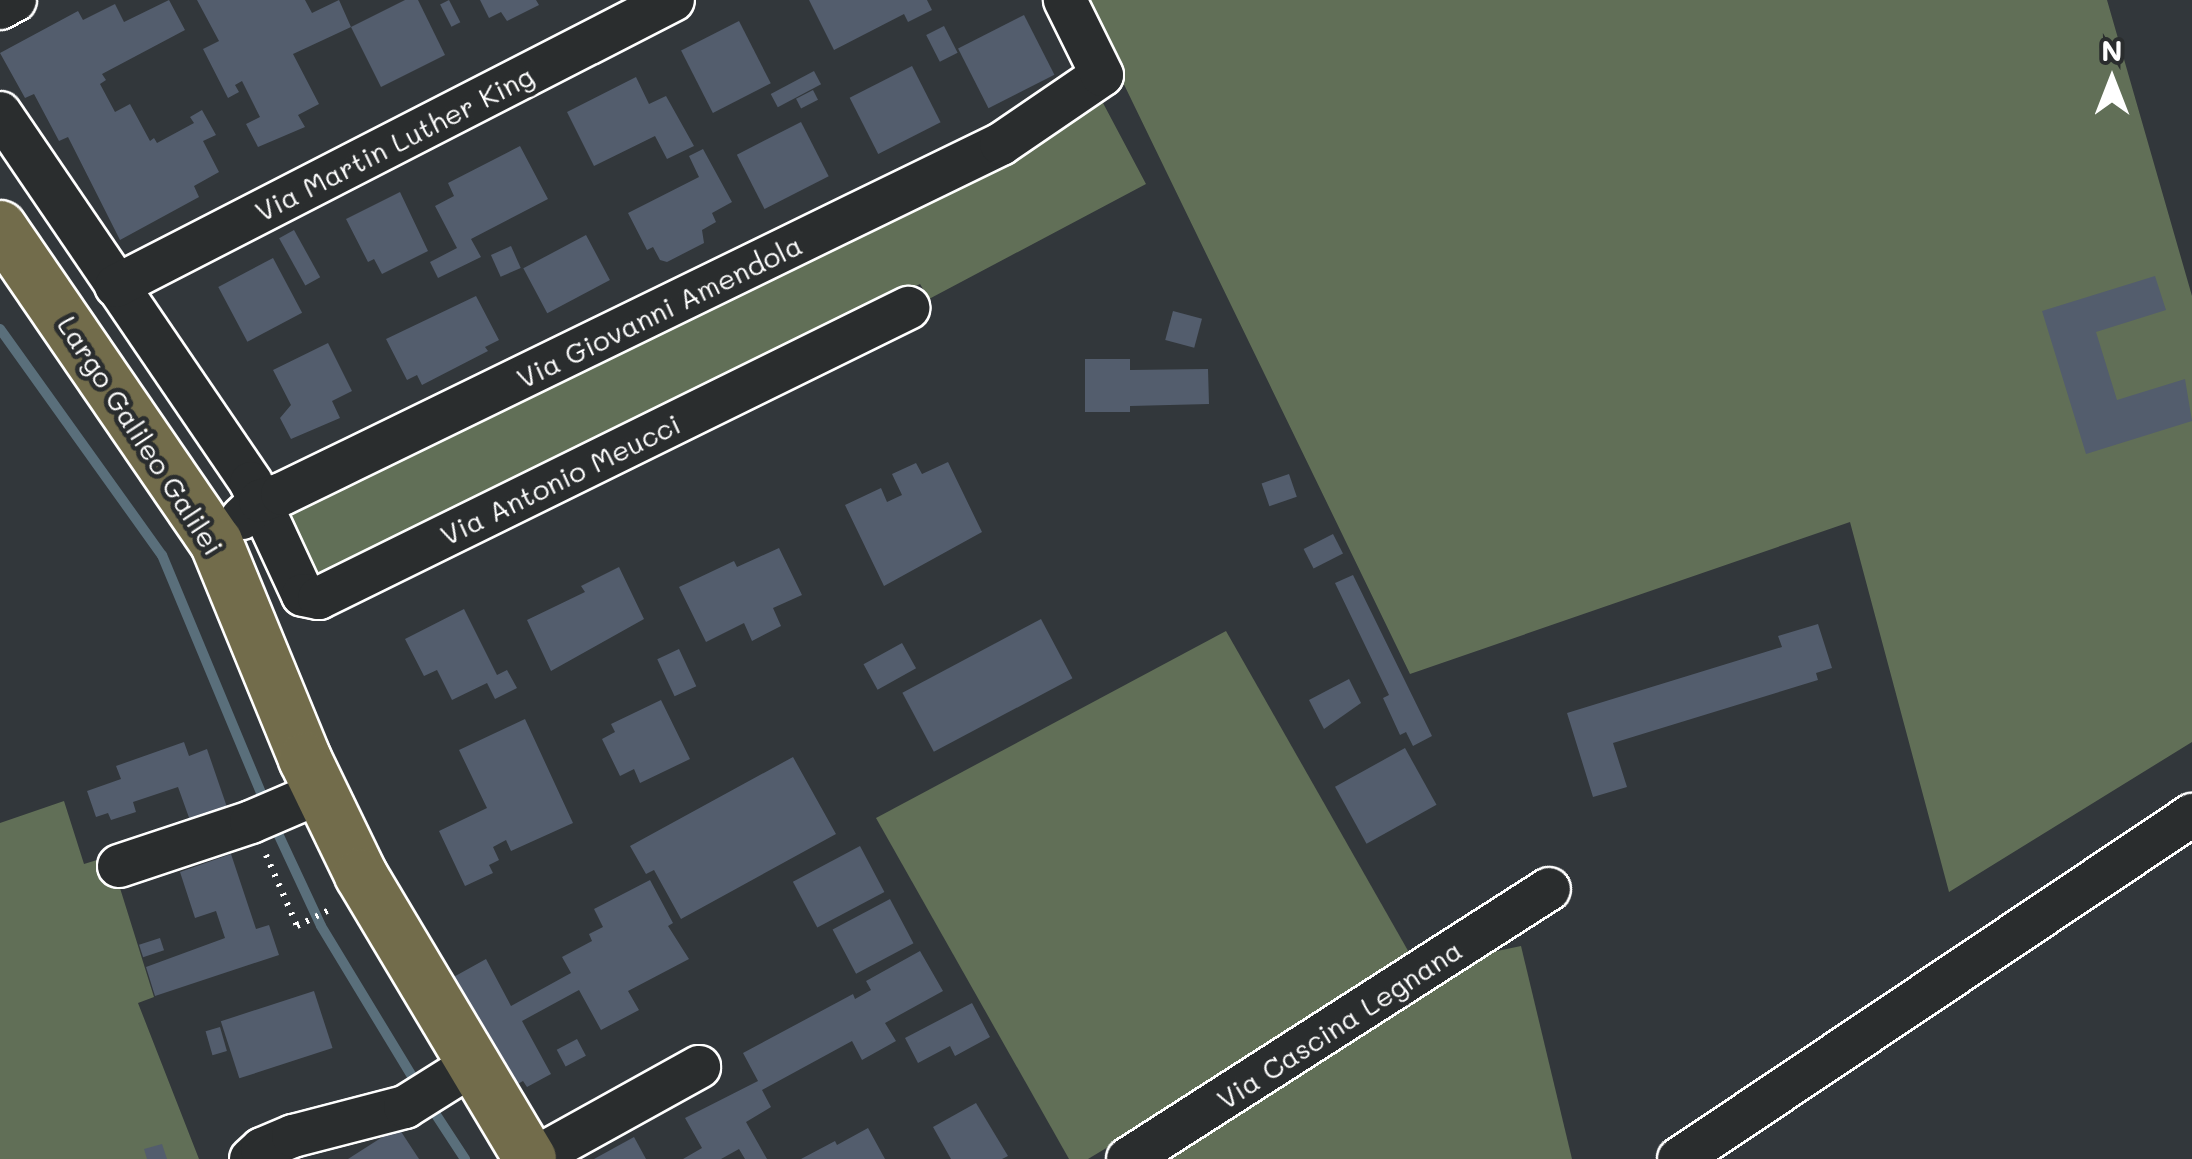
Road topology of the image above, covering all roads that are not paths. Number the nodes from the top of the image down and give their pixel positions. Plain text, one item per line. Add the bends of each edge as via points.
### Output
1 (15, 0) edge
2 (673, 0) edge
3 (1066, 0) edge
4 (0, 8) edge
5 (0, 113) edge
6 (0, 227) edge
7 (116, 286) junction
8 (908, 308) dead end
9 (260, 501) junction
10 (216, 542) junction
11 (277, 811) junction
12 (2192, 815) edge
13 (119, 866) dead end
14 (1549, 889) dead end
15 (699, 1067) dead end
16 (440, 1086) junction
17 (251, 1159) edge
18 (531, 1159) edge
19 (1128, 1159) edge
20 (1679, 1159) edge

1 - 4 street
2 - 7 street, Via Martin Luther King
3 - 9 street, Via Giovanni Amendola via 1102,75 1001,144
5 - 7 street
6 - 10 main road, Largo Galileo Galilei
7 - 9 street
8 - 9 street, Via Antonio Meucci via 318,598 303,595
9 - 10 street, Via Giovanni Amendola
10 - 11 main road, Largo Galileo Galilei via 263,655
11 - 13 street
11 - 16 main road via 401,948
12 - 20 street
14 - 19 street, Via Cascina Legnana
15 - 18 street
16 - 17 street via 372,1118 293,1136
16 - 18 main road

